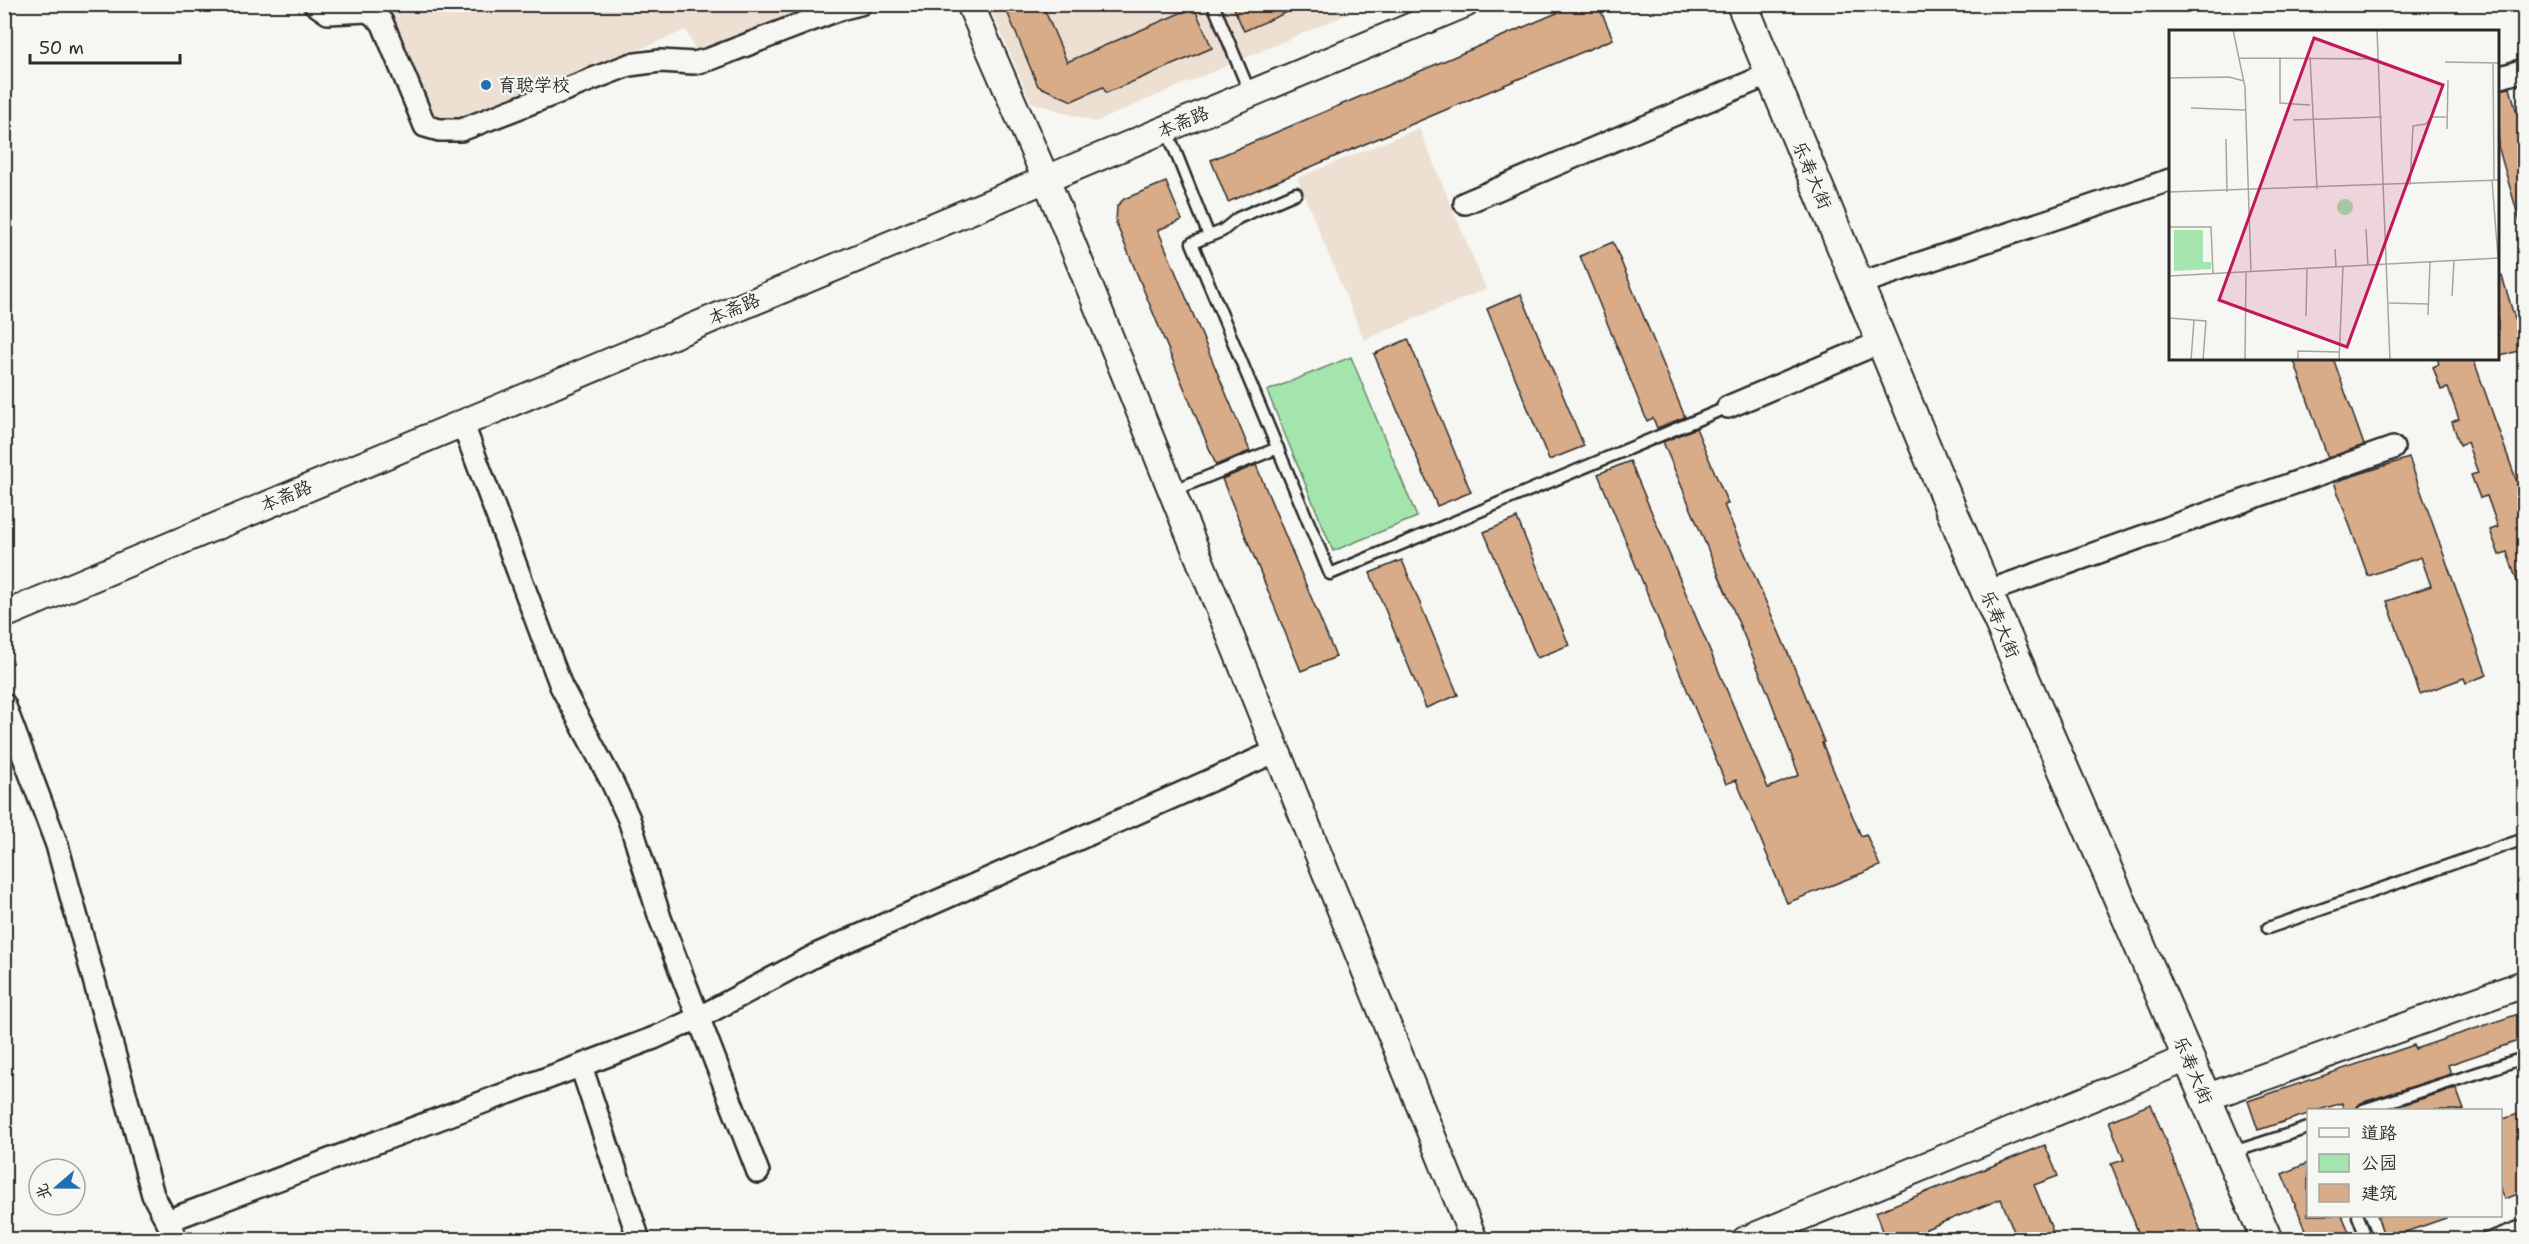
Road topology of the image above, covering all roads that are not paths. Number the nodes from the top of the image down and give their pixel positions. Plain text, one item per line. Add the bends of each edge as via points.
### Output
1 (315, 4) edge
2 (860, 4) edge
3 (1213, 4) edge
4 (1742, 4) edge
5 (979, 7) edge
6 (1451, 7) edge
7 (2524, 70) edge
8 (1770, 74) junction
9 (2499, 78) edge
10 (1250, 93) junction
11 (1166, 129) junction
12 (1046, 179) junction
13 (2169, 180) edge
14 (1296, 193) dead end
15 (1465, 203) dead end
16 (1209, 236) junction
17 (1857, 284) junction
18 (1881, 342) junction
19 (1728, 407) joint
20 (462, 422) junction
21 (1278, 448) junction
22 (2393, 448) dead end
23 (1172, 492) junction
24 (1986, 591) junction
25 (4, 615) edge
26 (4, 704) edge
27 (1277, 751) junction
28 (2524, 839) edge
29 (2268, 928) dead end
30 (2524, 984) edge
31 (698, 1018) junction
32 (2188, 1058) junction
33 (2524, 1058) edge
34 (581, 1066) junction
35 (2205, 1098) junction
36 (2366, 1109) edge
37 (2307, 1128) edge
38 (2229, 1154) junction
39 (758, 1172) dead end
40 (2359, 1217) edge
41 (167, 1221) junction
42 (2524, 1225) edge
43 (177, 1239) edge
44 (639, 1239) edge
45 (1474, 1239) edge
46 (1745, 1239) edge
47 (2267, 1239) edge
48 (2367, 1239) edge
49 (2484, 1239) edge

1 - 2 street via 328,13 368,12 382,22 425,126 461,130 629,65 710,59
3 - 10 lane
4 - 8 main road, 乐寿大街
5 - 12 street
6 - 10 street, 本斋路
7 - 9 street
8 - 15 street
8 - 17 main road, 乐寿大街
10 - 11 street, 本斋路
11 - 12 street, 本斋路
11 - 16 lane
12 - 20 street, 本斋路
12 - 23 street
13 - 17 street
14 - 16 lane via 1238,218
16 - 21 lane via 1192,243
17 - 18 main road, 乐寿大街
18 - 19 street
18 - 24 main road, 乐寿大街
19 - 21 lane via 1330,574
20 - 25 street, 本斋路
20 - 31 street via 561,686 629,819 660,918
21 - 23 lane
22 - 24 street
23 - 27 street
24 - 32 main road, 乐寿大街
26 - 41 street via 57,845 153,1195
27 - 31 street via 818,954
27 - 45 street
28 - 29 lane
30 - 35 street
31 - 34 street
31 - 39 street
32 - 35 main road, 乐寿大街
32 - 46 street
33 - 36 lane
34 - 41 street
34 - 44 street
35 - 38 main road, 乐寿大街
37 - 38 lane
38 - 47 main road, 乐寿大街
40 - 48 lane
41 - 43 street
42 - 49 lane

